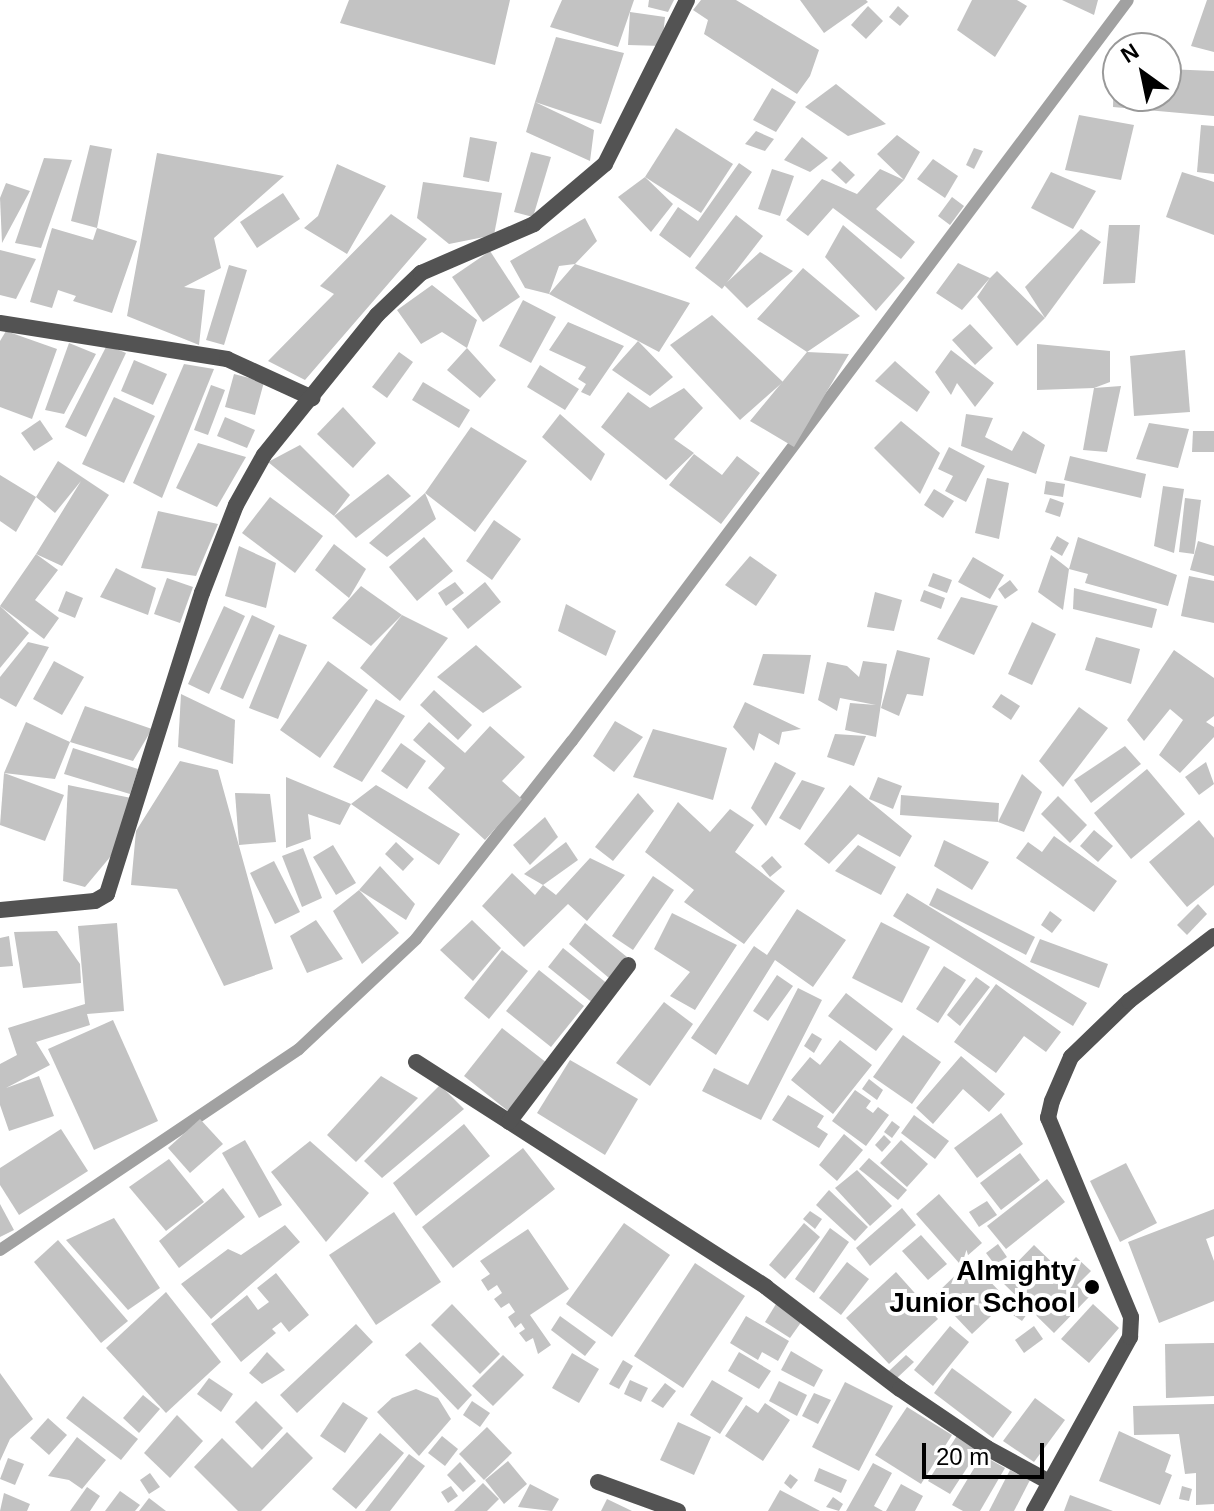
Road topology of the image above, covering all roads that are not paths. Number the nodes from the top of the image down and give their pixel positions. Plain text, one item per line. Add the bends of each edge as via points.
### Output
1 (687, 0) edge
2 (0, 323) edge
3 (312, 398) junction
4 (0, 910) edge
5 (1214, 936) edge
6 (628, 965) dead end
7 (416, 1062) dead end
8 (509, 1122) junction
9 (598, 1482) dead end
10 (1049, 1482) junction
11 (678, 1511) edge
12 (1034, 1511) edge

1 - 3 street via 605,164 534,224 421,273 377,315
2 - 3 street via 227,359
3 - 4 street via 264,455 236,505 202,593 107,894 95,901
5 - 10 street via 1129,1001 1071,1057 1052,1101 1048,1118 1131,1317 1130,1337
6 - 8 street
7 - 8 street
8 - 10 street via 766,1287 987,1448
9 - 11 street
10 - 12 street

